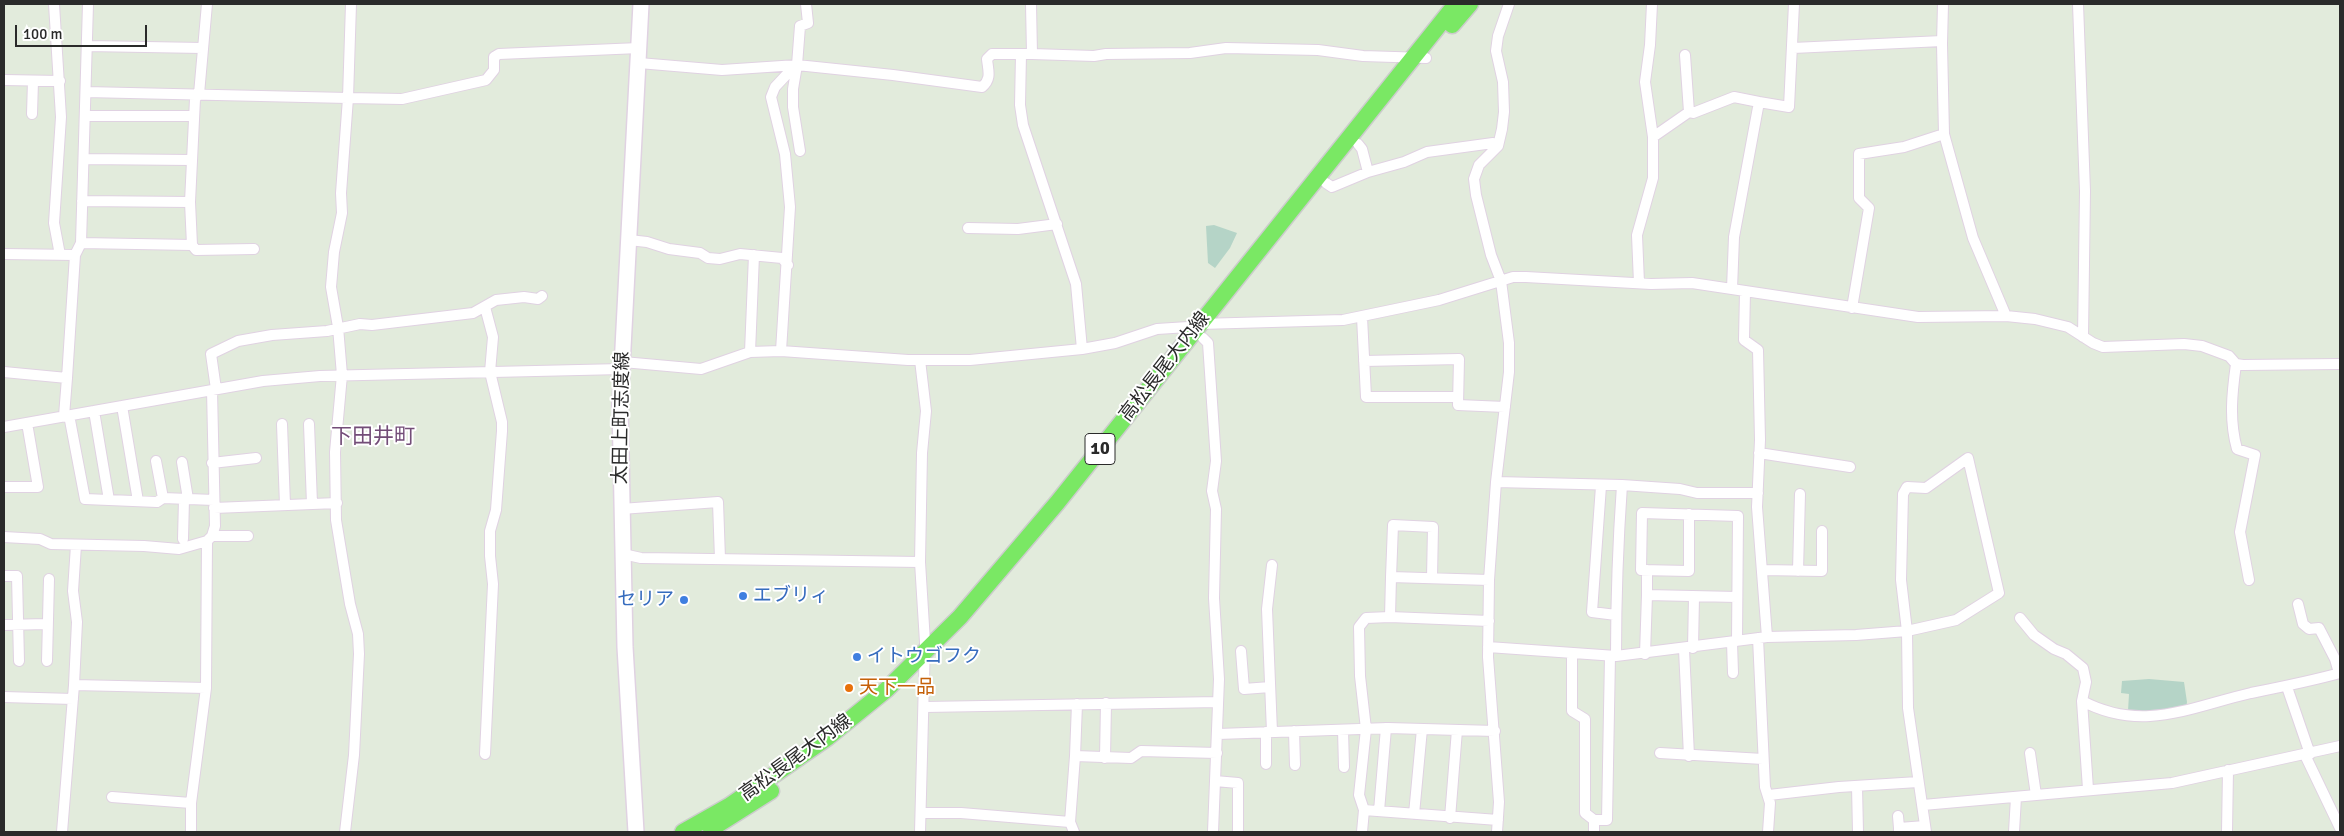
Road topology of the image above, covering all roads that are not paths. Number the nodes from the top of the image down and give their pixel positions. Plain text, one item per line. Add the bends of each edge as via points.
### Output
1 (54, 4) edge
2 (88, 4) edge
3 (207, 4) edge
4 (351, 4) edge
5 (641, 4) edge
6 (806, 4) edge
7 (1031, 4) edge
8 (1456, 4) edge
9 (1470, 4) edge
10 (1509, 4) edge
11 (1652, 4) edge
12 (1794, 4) edge
13 (1943, 4) edge
14 (2078, 4) edge
15 (1942, 41) junction
16 (87, 46) junction
17 (203, 48) junction
18 (1793, 48) junction
19 (1027, 54) junction
20 (1685, 55) dead end
21 (639, 56) junction
22 (1419, 58) junction
23 (794, 68) junction
24 (4, 80) edge
25 (33, 81) junction
26 (60, 82) junction
27 (4, 85) edge
28 (86, 92) junction
29 (199, 94) junction
30 (348, 98) junction
31 (1759, 102) junction
32 (1689, 112) junction
33 (32, 114) dead end
34 (85, 116) junction
35 (194, 116) junction
36 (1944, 134) junction
37 (1653, 137) junction
38 (1358, 144) junction
39 (1498, 146) junction
40 (800, 151) dead end
41 (84, 159) junction
42 (192, 160) junction
43 (1368, 172) junction
44 (1326, 183) junction
45 (82, 200) junction
46 (190, 202) junction
47 (1056, 224) junction
48 (968, 228) dead end
49 (629, 240) junction
50 (81, 243) junction
51 (192, 245) junction
52 (254, 249) dead end
53 (4, 254) edge
54 (60, 255) junction
55 (75, 255) junction
56 (754, 255) junction
57 (788, 265) junction
58 (1501, 281) junction
59 (1639, 283) junction
60 (1732, 289) junction
61 (1745, 292) junction
62 (542, 296) dead end
63 (485, 307) junction
64 (1852, 308) junction
65 (2006, 316) junction
66 (1362, 317) junction
67 (338, 327) junction
68 (1206, 329) junction
69 (2083, 338) junction
70 (1082, 350) junction
71 (781, 351) junction
72 (750, 352) junction
73 (920, 360) junction
74 (1364, 361) junction
75 (2236, 364) junction
76 (2340, 364) edge
77 (622, 365) junction
78 (4, 372) edge
79 (490, 372) junction
80 (342, 375) junction
81 (67, 378) junction
82 (214, 390) junction
83 (1457, 397) junction
84 (122, 406) junction
85 (1505, 407) junction
86 (94, 411) junction
87 (66, 416) junction
88 (27, 422) junction
89 (282, 424) dead end
90 (309, 424) dead end
91 (4, 427) edge
92 (1759, 453) junction
93 (256, 458) dead end
94 (156, 460) dead end
95 (182, 462) dead end
96 (212, 462) junction
97 (1850, 467) dead end
98 (1496, 482) junction
99 (1622, 485) junction
100 (1600, 486) junction
101 (4, 487) edge
102 (1758, 493) junction
103 (1800, 494) dead end
104 (163, 498) junction
105 (186, 499) junction
106 (109, 500) junction
107 (138, 501) junction
108 (337, 503) junction
109 (214, 504) junction
110 (312, 504) junction
111 (285, 505) junction
112 (622, 509) junction
113 (1689, 514) junction
114 (1822, 531) dead end
115 (4, 536) edge
116 (248, 536) dead end
117 (209, 538) junction
118 (183, 539) dead end
119 (76, 545) junction
120 (623, 554) junction
121 (720, 559) junction
122 (920, 562) junction
123 (1272, 565) dead end
124 (1648, 570) junction
125 (1762, 570) junction
126 (1798, 571) junction
127 (4, 576) edge
128 (1391, 577) junction
129 (1432, 578) junction
130 (49, 579) dead end
131 (1489, 580) junction
132 (2249, 580) dead end
133 (1646, 595) junction
134 (1694, 597) junction
135 (1737, 597) junction
136 (2298, 604) dead end
137 (1616, 615) junction
138 (1390, 618) junction
139 (2020, 618) dead end
140 (1489, 621) junction
141 (4, 624) edge
142 (18, 624) junction
143 (46, 624) junction
144 (1907, 631) junction
145 (1763, 638) junction
146 (1734, 642) junction
147 (1488, 647) junction
148 (1689, 648) junction
149 (1241, 651) dead end
150 (1572, 654) junction
151 (1646, 654) junction
152 (1613, 656) junction
153 (47, 661) dead end
154 (925, 661) junction
155 (19, 662) dead end
156 (1734, 673) dead end
157 (2340, 673) edge
158 (74, 685) junction
159 (1270, 687) junction
160 (2286, 687) junction
161 (206, 688) junction
162 (4, 697) edge
163 (73, 699) junction
164 (2082, 701) junction
165 (1218, 702) junction
166 (1106, 703) junction
167 (1077, 704) junction
168 (925, 707) junction
169 (1386, 728) junction
170 (1366, 729) junction
171 (1422, 729) junction
172 (1343, 730) junction
173 (1457, 730) junction
174 (1294, 731) junction
175 (1495, 731) junction
176 (1269, 732) junction
177 (1218, 734) junction
178 (2340, 746) edge
179 (1216, 753) junction
180 (1660, 753) dead end
181 (2030, 753) dead end
182 (485, 754) dead end
183 (2307, 755) junction
184 (1075, 756) junction
185 (1689, 756) junction
186 (1106, 758) junction
187 (1763, 759) junction
188 (1266, 764) dead end
189 (1295, 765) dead end
190 (1344, 767) dead end
191 (2228, 770) junction
192 (1215, 781) junction
193 (1918, 782) junction
194 (1857, 786) junction
195 (2088, 789) junction
196 (1769, 795) junction
197 (2036, 795) junction
198 (112, 797) dead end
199 (2016, 797) junction
200 (191, 803) junction
201 (1923, 805) junction
202 (1364, 810) junction
203 (1379, 811) junction
204 (921, 813) junction
205 (1414, 814) junction
206 (1898, 816) dead end
207 (1450, 818) junction
208 (1498, 820) junction
209 (1594, 820) junction
210 (1072, 827) edge
211 (2340, 828) edge
212 (1926, 829) edge
213 (1899, 830) edge
214 (62, 832) edge
215 (190, 832) edge
216 (345, 832) edge
217 (636, 832) edge
218 (683, 832) edge
219 (705, 832) edge
220 (920, 832) edge
221 (1213, 832) edge
222 (1238, 832) edge
223 (1362, 832) edge
224 (1497, 832) edge
225 (1594, 832) edge
226 (1768, 832) edge
227 (1858, 832) edge
228 (2014, 832) edge
229 (2227, 832) edge

1 - 26 street
2 - 16 street
3 - 17 street
4 - 30 street
5 - 21 main road, 太田上町志度線
6 - 23 street via 808,23 800,26
7 - 19 street
8 - 22 main road, 高松長尾大内線 / 10
9 - 22 main road, 高松長尾大内線 / 10
10 - 39 street via 1496,51 1503,82 1504,112
11 - 37 street via 1645,82
12 - 18 street
13 - 15 street
14 - 69 street via 2085,191
15 - 18 street
15 - 36 street
16 - 17 street
16 - 28 street
17 - 29 street
18 - 31 street via 1789,107
19 - 22 street via 1094,56 1190,53 1226,48 1318,50
19 - 23 street via 989,56 989,77 982,87 893,75
19 - 47 street via 1020,105 1023,124
20 - 32 street
21 - 23 street via 722,70
21 - 30 street via 499,54 494,57 494,70 486,80 402,99
21 - 49 main road, 太田上町志度線
22 - 38 main road, 高松長尾大内線 / 10
22 - 68 main road, 高松長尾大内線 / 10
23 - 40 street via 793,107
23 - 57 street via 775,87 771,97 788,178
24 - 25 street
24 - 27 street
25 - 26 street
25 - 33 street
26 - 54 street via 54,223
28 - 29 street
28 - 34 street
29 - 30 street
29 - 35 street via 195,99
30 - 67 street via 342,213 331,287
31 - 32 street via 1734,97
31 - 60 street via 1734,238
32 - 37 street
34 - 35 street
34 - 41 street
35 - 42 street
36 - 64 street via 1904,147 1859,154 1859,198 1869,208
36 - 65 street via 1973,238
37 - 59 street via 1653,178 1637,235
38 - 43 street
38 - 44 main road, 高松長尾大内線 / 10
39 - 43 street via 1493,143 1427,152
39 - 58 street via 1479,165 1474,179 1491,255
41 - 42 street
41 - 45 street
42 - 46 street
43 - 44 street via 1332,187
44 - 68 main road, 高松長尾大内線 / 10
45 - 46 street
45 - 50 street
46 - 51 street
47 - 48 street via 1018,229
47 - 70 street via 1076,284
49 - 56 street via 700,253 708,258
49 - 77 main road, 太田上町志度線
50 - 51 street
50 - 55 street
51 - 52 street via 196,250
53 - 54 street
54 - 55 street
55 - 81 street
56 - 57 street via 782,258
56 - 72 street
57 - 71 street
58 - 59 street via 1526,276
58 - 66 street via 1439,300
58 - 85 street via 1509,343
59 - 60 street via 1692,283
60 - 61 street
61 - 64 street
61 - 92 street via 1744,340 1758,350
62 - 63 street via 538,299 496,300
63 - 67 street via 473,313 417,321
63 - 79 street via 493,337
64 - 65 street via 1925,318
65 - 69 street via 2068,327
66 - 68 street
66 - 74 street
67 - 80 street
67 - 82 street via 238,341 211,354
68 - 70 street via 1157,329
68 - 154 main road, 高松長尾大内線 / 10 via 1047,524 990,584
68 - 165 street via 1216,461 1212,491 1216,509 1214,598
69 - 75 street via 2103,347 2202,346 2229,356
70 - 73 street via 970,360
71 - 72 street
71 - 73 street
72 - 77 street via 700,368
73 - 122 street via 926,411
74 - 83 street via 1366,397
74 - 83 street via 1459,359
75 - 76 street
75 - 132 street via 2232,392 2233,433 2237,449 2254,455 2240,532
77 - 79 street
77 - 112 main road, 太田上町志度線
78 - 81 street
79 - 80 street
79 - 182 street via 502,432 496,510 490,531 493,584
80 - 82 street via 263,381
80 - 108 street via 335,452
81 - 87 street
82 - 84 street
82 - 96 street
83 - 85 street via 1458,405
84 - 86 street
84 - 107 street
85 - 98 street
86 - 87 street
86 - 106 street
87 - 88 street
87 - 106 street via 85,499
88 - 91 street
88 - 101 street via 38,487
89 - 111 street
90 - 110 street
92 - 97 street
92 - 102 street
93 - 96 street
94 - 104 street
95 - 105 street
96 - 109 street
98 - 100 street
98 - 131 street
99 - 100 street
99 - 102 street via 1697,492
99 - 137 street
100 - 137 street via 1592,612
102 - 125 street
103 - 126 street
104 - 105 street
104 - 107 street via 157,502
105 - 109 street
105 - 118 street
106 - 107 street
108 - 110 street
108 - 216 street via 340,550 358,634 359,654 354,755
109 - 111 street
109 - 117 street via 215,526
110 - 111 street
112 - 120 main road, 太田上町志度線
112 - 121 street via 718,502
113 - 124 street via 1689,571
113 - 124 street via 1642,513 1641,570
113 - 135 street via 1738,516
114 - 126 street via 1822,572
115 - 119 street
116 - 117 street
117 - 119 street via 179,549
117 - 161 street
119 - 158 street
120 - 121 street via 641,558
120 - 217 main road, 太田上町志度線
121 - 122 street
122 - 154 street
123 - 159 street via 1267,609
124 - 133 street
125 - 126 street
125 - 145 street
127 - 142 street via 17,576
128 - 129 street
128 - 129 street via 1393,525 1434,527
128 - 138 street
129 - 131 street
130 - 143 street via 49,619
131 - 140 street
133 - 134 street
133 - 151 street
134 - 135 street
134 - 148 street
135 - 146 street
136 - 157 street via 2303,624 2309,629 2319,628
137 - 152 street
138 - 140 street
138 - 170 street via 1366,618 1359,627
139 - 164 street via 2034,635 2082,668 2086,682
140 - 147 street
141 - 142 street
142 - 143 street
142 - 155 street
143 - 153 street
144 - 144 street via 1956,620 1999,593 1968,458 1926,488 1907,487 1903,494 1901,580
144 - 145 street
144 - 193 street via 1908,708
145 - 146 street
145 - 187 street
146 - 148 street
146 - 156 street
147 - 150 street
147 - 175 street
148 - 151 street
148 - 185 street
149 - 159 street via 1244,689
150 - 152 street
150 - 209 street via 1572,711 1585,719 1585,814
151 - 152 street
152 - 209 street via 1607,820
154 - 168 street
154 - 218 main road, 高松長尾大内線 / 10 via 827,738 729,806
154 - 219 main road, 高松長尾大内線 / 10 via 833,747 734,816
157 - 160 street
158 - 161 street
158 - 163 street
159 - 176 street
160 - 164 street via 2153,718 2096,708
160 - 183 street
161 - 200 street
162 - 163 street
163 - 214 street
164 - 195 street
165 - 166 street
165 - 177 street
166 - 167 street
166 - 186 street
167 - 168 street
167 - 184 street
168 - 204 street
169 - 170 street
169 - 171 street
169 - 203 street
170 - 172 street
170 - 202 street via 1360,795
171 - 173 street
171 - 205 street
172 - 174 street
172 - 190 street
173 - 175 street
173 - 207 street
174 - 176 street
174 - 189 street
175 - 208 street
176 - 177 street
176 - 188 street
177 - 179 street
178 - 183 street
179 - 186 street via 1141,751 1132,758
179 - 192 street
180 - 185 street
181 - 197 street
183 - 191 street
183 - 211 street
184 - 186 street
184 - 210 street
185 - 187 street
187 - 196 street via 1765,787
191 - 195 street via 2172,783
191 - 229 street
192 - 221 street
192 - 222 street via 1238,783
193 - 194 street
193 - 201 street
194 - 196 street
194 - 227 street
195 - 197 street
196 - 226 street
197 - 199 street
198 - 200 street
199 - 201 street
199 - 228 street
200 - 215 street
201 - 212 street
202 - 203 street
202 - 223 street
203 - 205 street
204 - 210 street via 961,813
204 - 220 street
205 - 207 street
206 - 213 street
207 - 208 street
208 - 224 street
209 - 225 street
212 - 213 street

